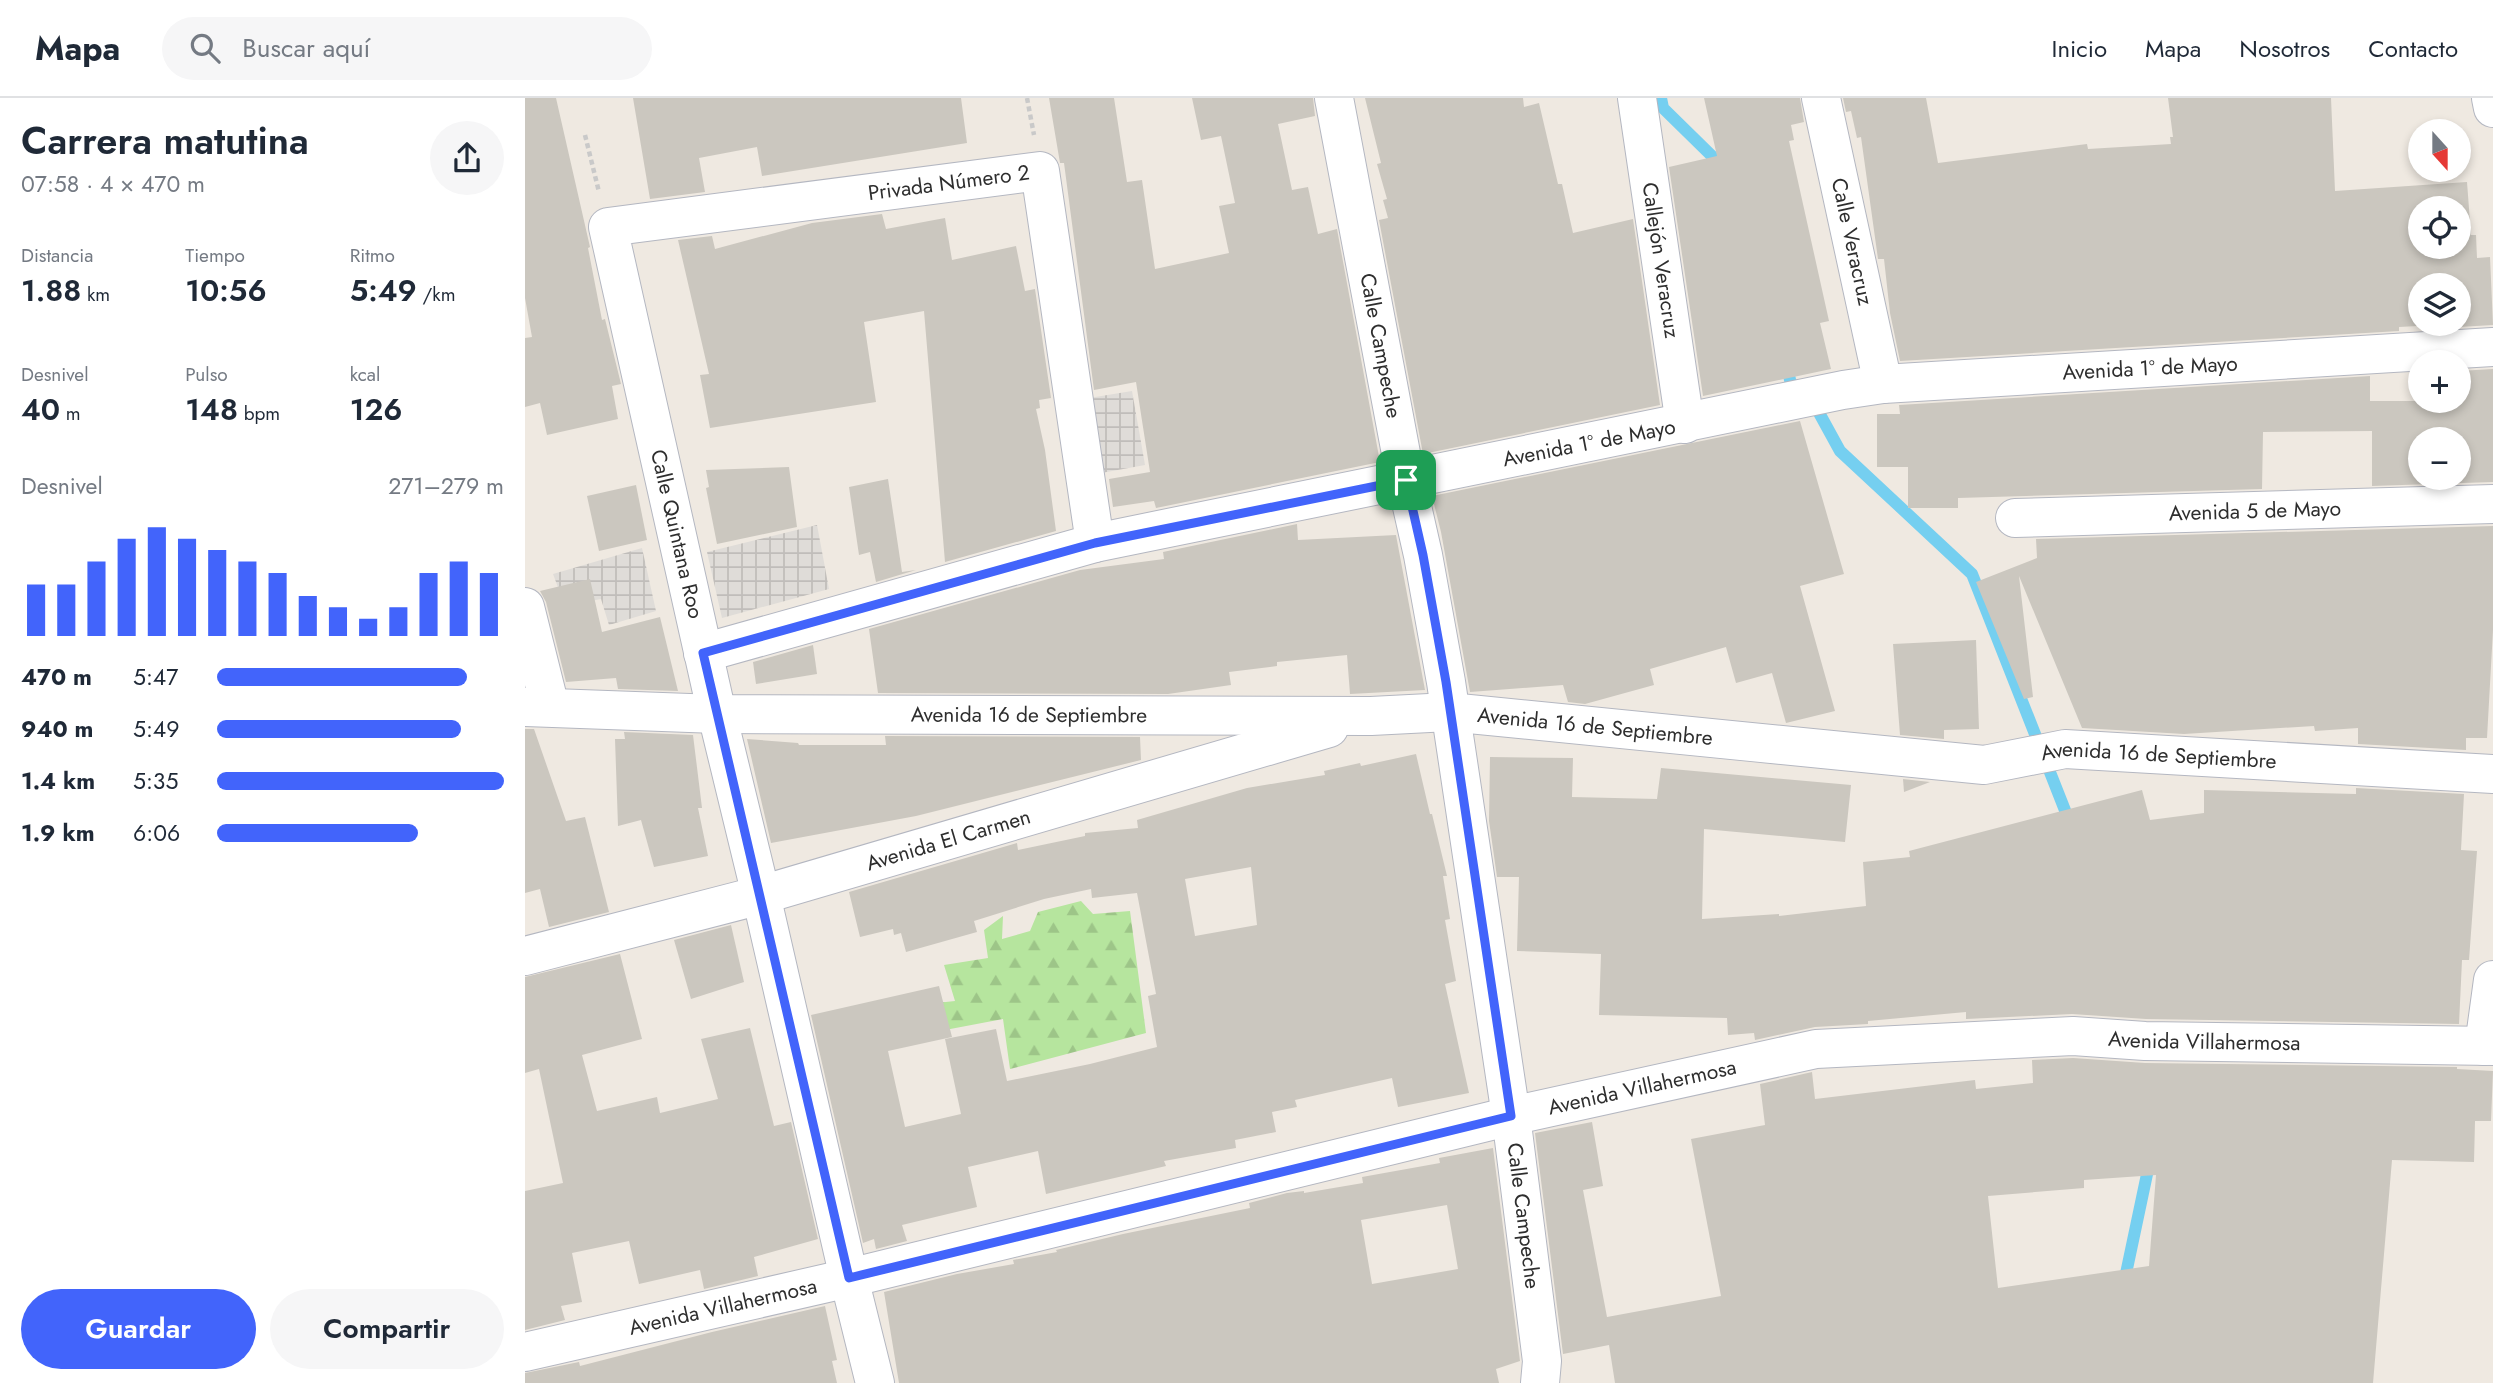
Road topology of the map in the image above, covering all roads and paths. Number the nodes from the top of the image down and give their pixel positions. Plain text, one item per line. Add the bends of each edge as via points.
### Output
1 (1334, 98) edge
2 (1637, 98) edge
3 (1821, 98) edge
4 (2491, 98) edge
5 (2493, 108) edge
6 (585, 135) dead end
7 (608, 227) junction
8 (2493, 347) edge
9 (1883, 384) junction
10 (1685, 424) junction
11 (1406, 480) junction
12 (2493, 504) edge
13 (2015, 517) dead end
14 (1095, 543) junction
15 (525, 607) edge
16 (703, 653) junction
17 (538, 707) edge
18 (1449, 712) junction
19 (717, 714) junction
20 (1371, 716) junction
21 (2493, 775) edge
22 (761, 895) junction
23 (525, 956) edge
24 (2493, 980) edge
25 (2488, 1046) edge
26 (1511, 1116) junction
27 (849, 1278) junction
28 (525, 1352) edge
29 (875, 1383) edge
30 (1540, 1383) edge

1 - 11 street, Calle Campeche
2 - 10 street, Callejón Veracruz
3 - 9 street, Calle Veracruz
4 - 5 street
6 - 7 path
7 - 14 street, Privada Número 2 via 1040,170
7 - 16 street, Calle Quintana Roo
8 - 9 street, Avenida 1º de Mayo
9 - 10 street, Avenida 1º de Mayo
10 - 11 street, Avenida 1º de Mayo
11 - 14 street, Avenida 1º de Mayo
11 - 18 street, Calle Campeche
12 - 13 street, Avenida 5 de Mayo
14 - 16 street, Avenida 1º de Mayo
15 - 17 street
16 - 19 street, Calle Quintana Roo
17 - 19 street, Avenida 16 de Septiembre
18 - 20 street, Avenida 16 de Septiembre
18 - 21 street, Avenida 16 de Septiembre via 1984,765 2065,749
18 - 26 street, Calle Campeche
19 - 20 street, Avenida 16 de Septiembre
19 - 22 street, Calle Quintana Roo
20 - 22 street, Avenida El Carmen
22 - 23 street, Avenida El Carmen
22 - 27 street, Calle Quintana Roo
24 - 25 street
25 - 26 street, Avenida Villahermosa via 2073,1036 1817,1049
26 - 27 street, Avenida Villahermosa
26 - 30 street, Calle Campeche via 1542,1361
27 - 28 street, Avenida Villahermosa
27 - 29 street, Calle Quintana Roo

